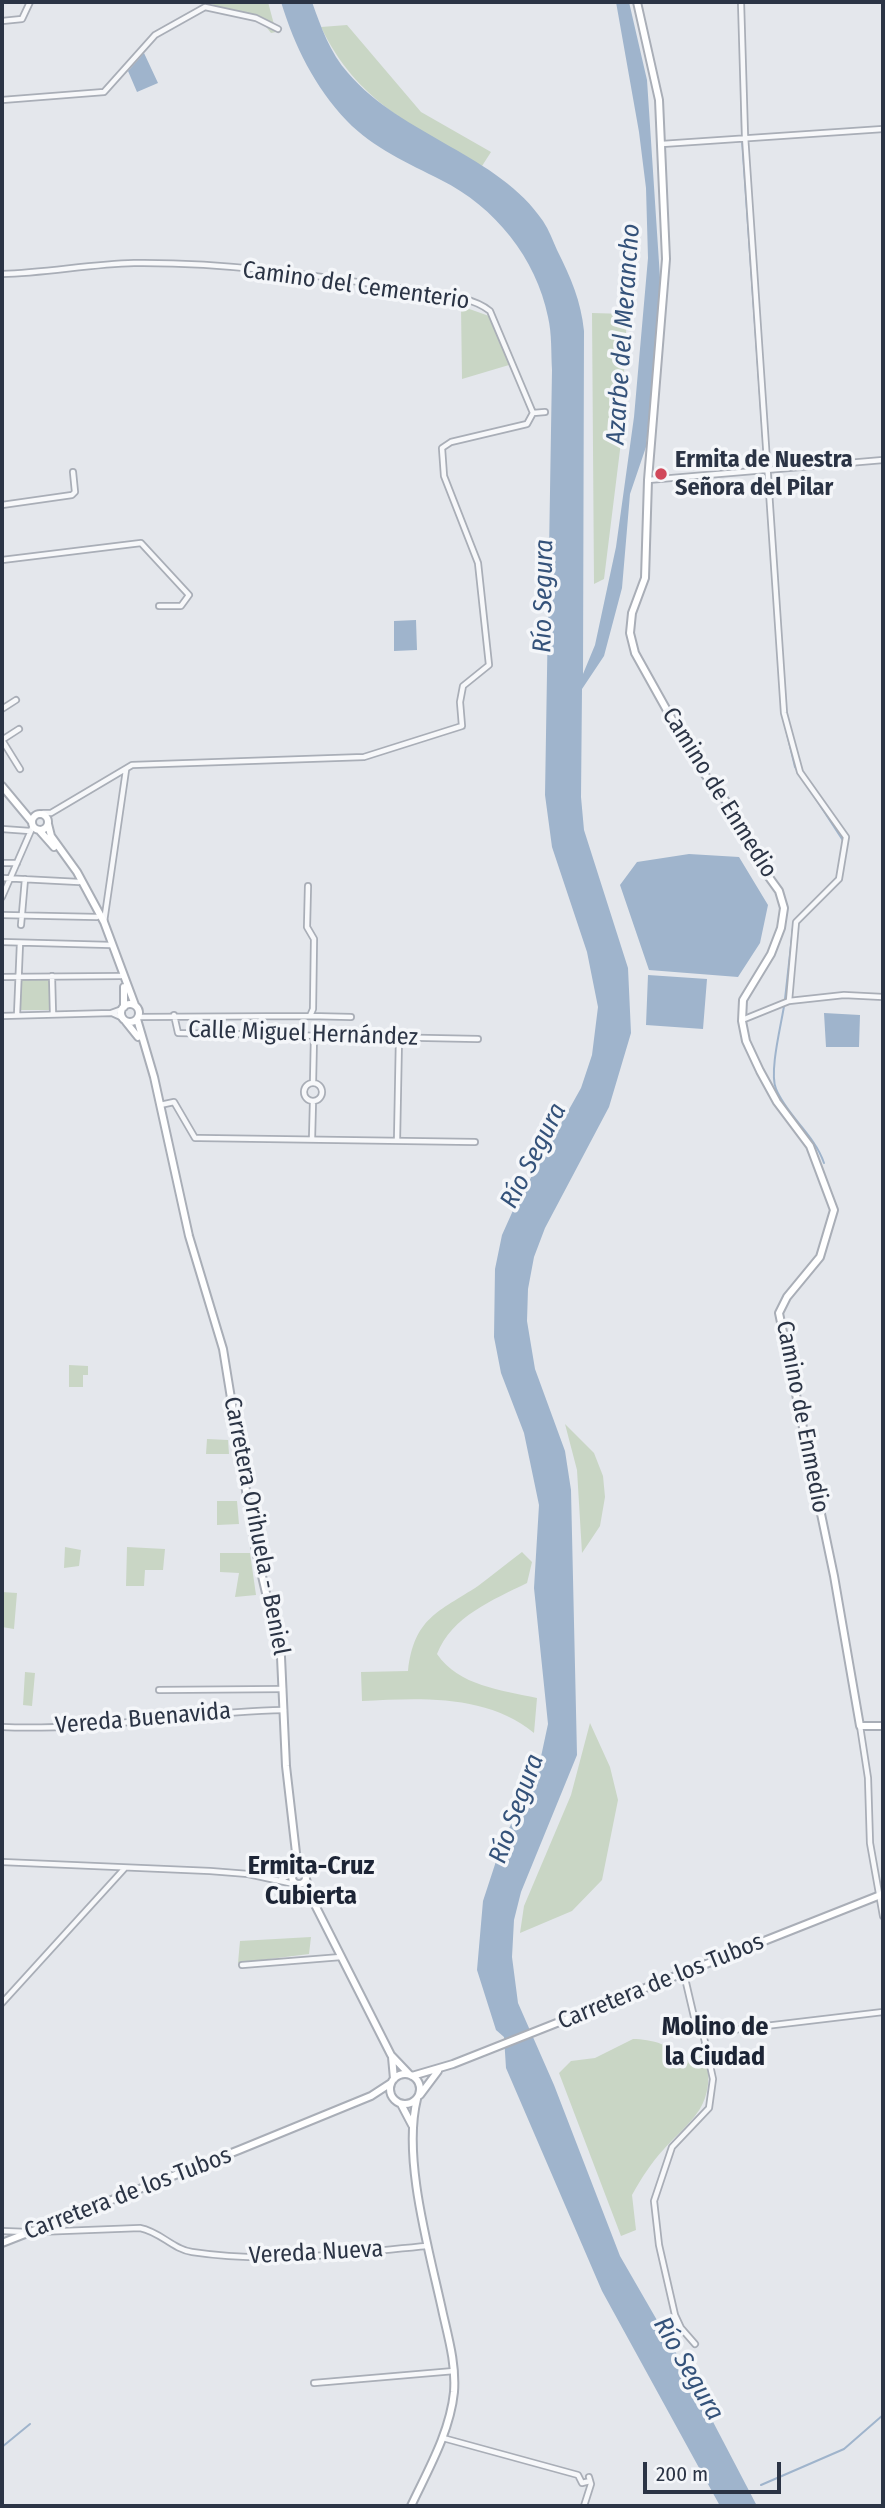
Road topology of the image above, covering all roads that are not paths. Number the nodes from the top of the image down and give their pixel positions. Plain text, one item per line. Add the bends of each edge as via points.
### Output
1 (30, 2) edge
2 (637, 2) edge
3 (741, 2) edge
4 (2, 21) edge
5 (278, 29) dead end
6 (2, 100) edge
7 (883, 129) edge
8 (745, 136) junction
9 (662, 144) junction
10 (2, 274) edge
11 (545, 412) dead end
12 (533, 413) junction
13 (883, 460) edge
14 (767, 471) junction
15 (73, 472) dead end
16 (649, 480) junction
17 (2, 505) edge
18 (2, 560) edge
19 (159, 607) dead end
20 (16, 700) dead end
21 (2, 709) edge
22 (19, 729) dead end
23 (2, 740) edge
24 (20, 769) dead end
25 (126, 769) junction
26 (2, 786) edge
27 (19, 805) junction
28 (40, 813) junction
29 (51, 813) junction
30 (49, 823) junction
31 (34, 827) junction
32 (2, 829) edge
33 (2, 863) edge
34 (17, 863) junction
35 (2, 878) edge
36 (11, 878) junction
37 (25, 879) junction
38 (79, 882) junction
39 (308, 886) dead end
40 (2, 897) edge
41 (107, 907) junction
42 (97, 908) junction
43 (2, 915) edge
44 (22, 916) junction
45 (97, 917) junction
46 (104, 922) junction
47 (21, 925) dead end
48 (2, 942) edge
49 (20, 943) junction
50 (111, 945) junction
51 (52, 976) junction
52 (121, 976) junction
53 (2, 977) edge
54 (19, 977) junction
55 (883, 997) edge
56 (789, 1001) junction
57 (135, 1005) junction
58 (123, 1008) junction
59 (111, 1013) junction
60 (53, 1014) junction
61 (17, 1015) junction
62 (174, 1015) junction
63 (2, 1016) edge
64 (310, 1016) junction
65 (351, 1017) dead end
66 (138, 1018) junction
67 (125, 1020) junction
68 (742, 1021) junction
69 (314, 1036) junction
70 (399, 1038) junction
71 (478, 1039) dead end
72 (313, 1083) junction
73 (313, 1101) junction
74 (160, 1105) junction
75 (312, 1139) junction
76 (397, 1141) junction
77 (475, 1142) dead end
78 (182, 1205) junction
79 (284, 1689) junction
80 (159, 1690) dead end
81 (285, 1710) junction
82 (860, 1726) junction
83 (883, 1726) edge
84 (2, 1727) edge
85 (296, 1853) junction
86 (2, 1861) edge
87 (124, 1868) junction
88 (303, 1871) junction
89 (293, 1874) junction
90 (280, 1880) junction
91 (306, 1880) junction
92 (296, 1884) junction
93 (881, 1895) edge
94 (312, 1899) junction
95 (883, 1916) edge
96 (341, 1957) junction
97 (242, 1965) dead end
98 (684, 1974) junction
99 (2, 2003) edge
100 (883, 2012) edge
101 (703, 2033) junction
102 (391, 2055) junction
103 (439, 2069) junction
104 (411, 2076) junction
105 (393, 2081) junction
106 (370, 2096) junction
107 (392, 2096) junction
108 (417, 2098) junction
109 (399, 2103) junction
110 (413, 2128) junction
111 (2, 2231) edge
112 (29, 2232) junction
113 (2, 2243) edge
114 (427, 2246) junction
115 (695, 2344) dead end
116 (454, 2371) junction
117 (314, 2383) dead end
118 (442, 2437) junction
119 (411, 2506) edge
120 (584, 2506) edge

1 - 4 street via 22,19
2 - 9 main road, Camino de Enmedio via 659,100
3 - 8 street
5 - 6 street via 256,18 205,7 155,35 104,92
7 - 8 street
8 - 9 street
8 - 14 street
9 - 16 main road, Camino de Enmedio via 666,259
10 - 12 street, Camino del Cementerio via 134,263 205,265 316,275 483,305 490,311
11 - 12 street
12 - 25 street via 527,425 442,448 444,475 478,563 489,665 463,685 462,726 364,757 132,765
13 - 14 street
14 - 16 street
14 - 56 street via 784,713 800,772 846,837 839,879 796,922
15 - 17 street via 72,495
16 - 68 main road, Camino de Enmedio via 645,578 630,633 635,653 698,766 733,810 784,908 771,954 743,1000
18 - 19 street via 141,543 189,595 181,606
20 - 21 street
22 - 23 street
23 - 24 street
25 - 29 street
25 - 41 street
26 - 27 main road
27 - 28 main road
27 - 31 main road
28 - 29 street
28 - 30 main road
28 - 31 main road
29 - 30 street
30 - 31 main road
30 - 42 main road via 51,836
31 - 32 street
31 - 34 street
31 - 38 main road
33 - 34 street
34 - 36 street
35 - 36 street
36 - 37 street
36 - 40 street
37 - 38 street
37 - 44 street
38 - 45 main road
39 - 64 street via 307,927 314,939
41 - 42 street
41 - 46 street
42 - 46 main road
43 - 44 street
44 - 45 street
44 - 47 street
45 - 50 main road
46 - 57 main road
48 - 49 street
49 - 50 street
49 - 54 street
50 - 52 main road
51 - 52 street
51 - 54 street
51 - 60 street
52 - 58 main road
53 - 54 street
54 - 61 street
55 - 56 street via 845,995
56 - 68 street
57 - 58 main road
57 - 66 main road, Carretera Orihuela - Beniel
58 - 59 street
58 - 67 main road
59 - 60 street
59 - 67 street
60 - 61 street
61 - 63 street
62 - 64 street
62 - 66 street, Calle Miguel Hernández
62 - 69 street, Calle Miguel Hernández via 178,1033
64 - 65 street
66 - 67 main road
66 - 74 main road, Carretera Orihuela - Beniel
67 - 78 main road, Carretera Orihuela - Beniel via 139,1040
68 - 82 main road, Camino de Enmedio via 760,1072 810,1146 834,1210 820,1257 779,1313
69 - 70 street, Calle Miguel Hernández
69 - 72 street
70 - 71 street, Calle Miguel Hernández
70 - 76 street
72 - 73 street via 304,1094
72 - 73 street via 323,1092
73 - 75 street
74 - 75 street via 174,1102 195,1138
74 - 78 main road, Carretera Orihuela - Beniel
75 - 76 street
76 - 77 street
78 - 79 main road, Carretera Orihuela - Beniel via 223,1349
79 - 80 street
79 - 81 main road, Carretera Orihuela - Beniel
81 - 84 street, Vereda Buenavida
81 - 85 main road, Carretera Orihuela - Beniel
82 - 83 main road
82 - 93 street, Camino de Enmedio via 869,1831
85 - 88 main road, Carretera Orihuela - Beniel
85 - 89 main road, Carretera Orihuela - Beniel
86 - 87 street
87 - 90 street via 210,1871
87 - 99 street
88 - 89 main road
88 - 91 main road, Carretera Orihuela - Beniel
89 - 90 street
89 - 92 main road, Carretera Orihuela - Beniel
90 - 92 street
91 - 92 main road
91 - 94 main road
92 - 94 main road
93 - 95 street, Camino de Enmedio
93 - 98 main road, Carretera de los Tubos
94 - 96 main road
96 - 97 street
96 - 102 main road
98 - 101 street via 698,2034
98 - 103 main road, Carretera de los Tubos
100 - 101 street
101 - 115 street via 713,2079 709,2108 672,2147 654,2201 675,2315
102 - 104 main road
102 - 105 main road
103 - 104 main road, Carretera de los Tubos
103 - 108 main road
104 - 105 main road
104 - 108 main road via 419,2084
105 - 106 main road, Carretera de los Tubos
105 - 107 main road
106 - 107 main road, Carretera de los Tubos
106 - 112 main road, Carretera de los Tubos
107 - 109 main road
108 - 109 main road via 409,2104
108 - 110 main road
109 - 110 main road
110 - 114 main road
111 - 112 street, Vereda Nueva
112 - 113 main road, Carretera de los Tubos
112 - 114 street, Vereda Nueva via 140,2228 156,2231 183,2250 257,2258
114 - 116 main road
116 - 117 street
116 - 118 main road
118 - 119 main road
118 - 120 street via 578,2475 582,2483 589,2479

